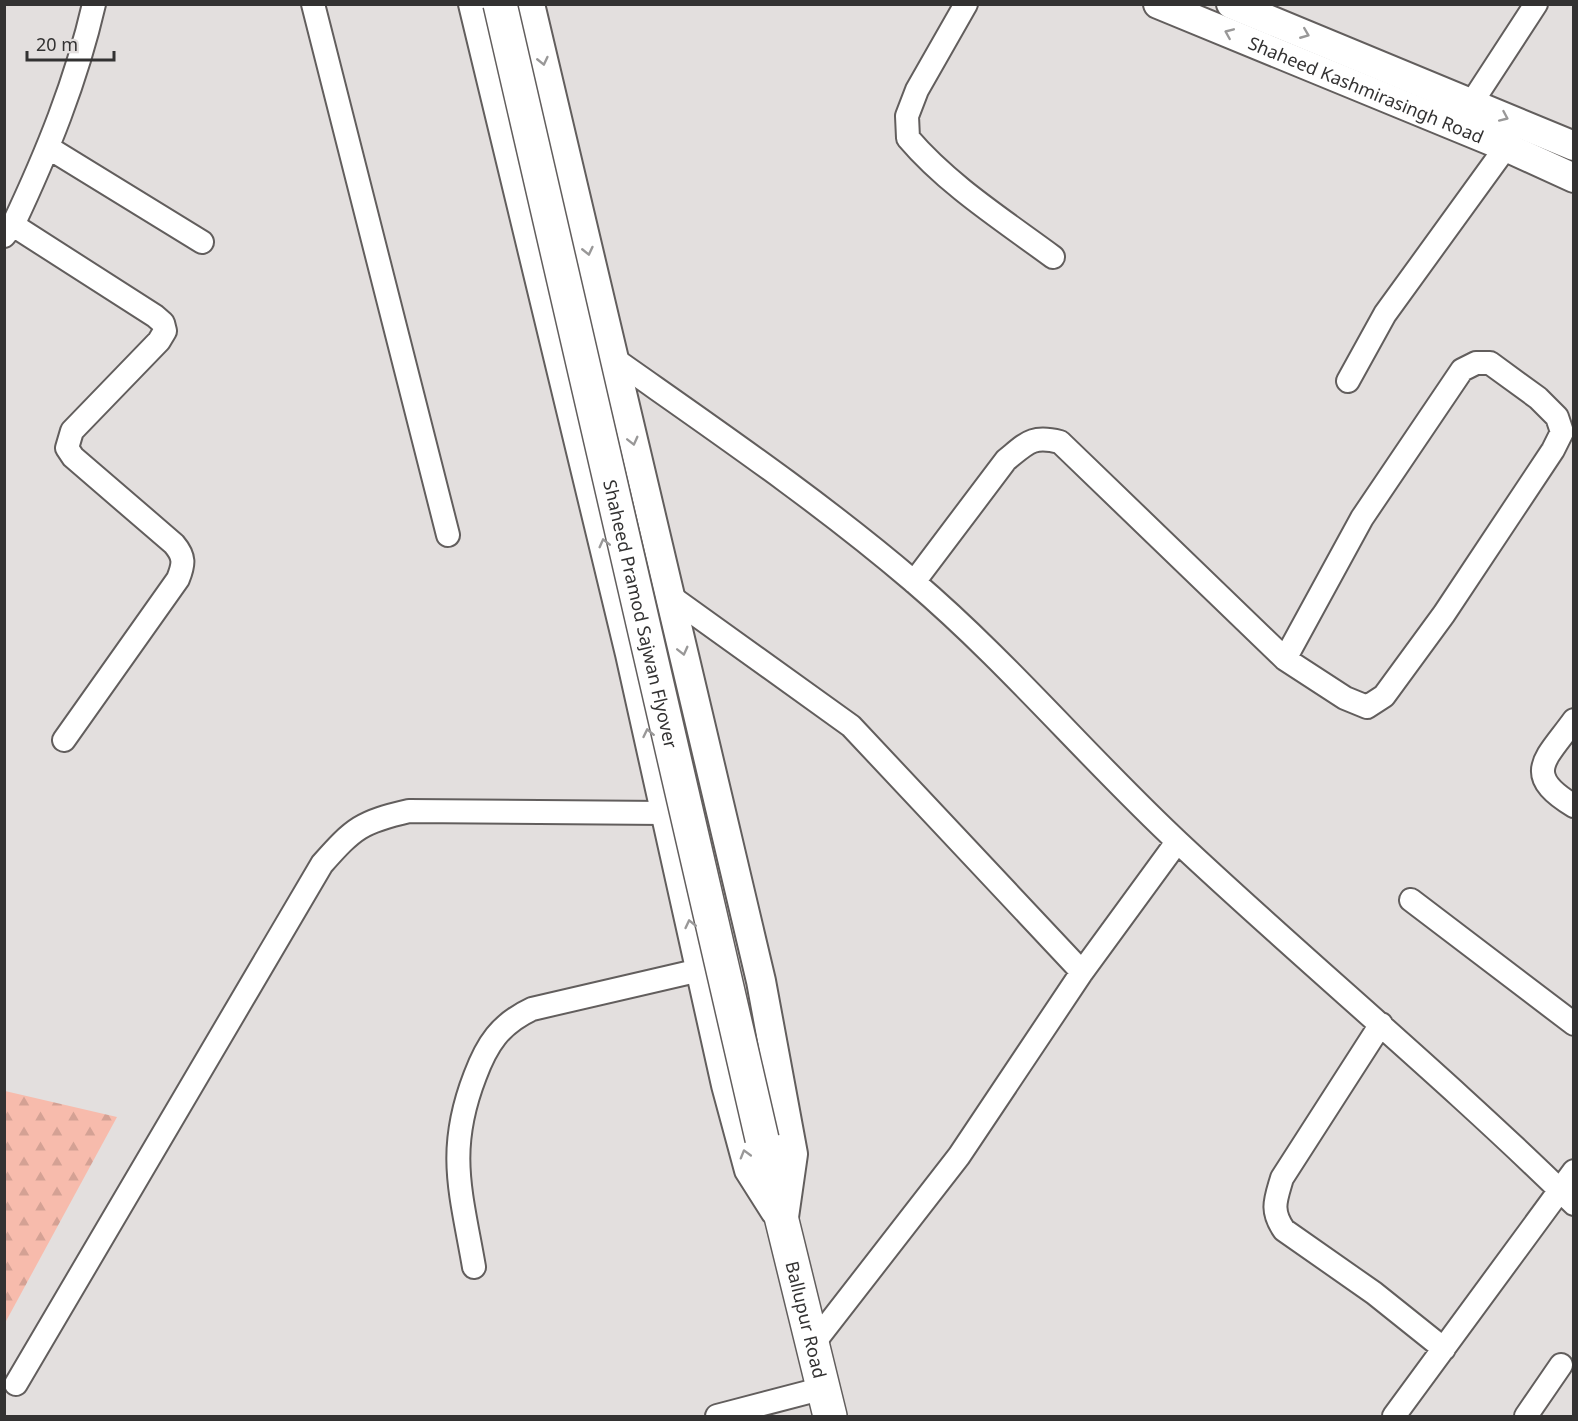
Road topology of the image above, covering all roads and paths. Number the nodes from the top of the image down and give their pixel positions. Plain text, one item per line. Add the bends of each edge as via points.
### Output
1 (94, 4) edge
2 (313, 4) edge
3 (473, 4) edge
4 (500, 4) edge
5 (530, 4) edge
6 (966, 4) edge
7 (1158, 4) edge
8 (1231, 4) edge
9 (1536, 4) edge
10 (1471, 102) junction
11 (1457, 128) junction
12 (1574, 146) edge
13 (1506, 147) junction
14 (49, 148) junction
15 (1574, 178) edge
16 (9, 230) edge
17 (202, 242) dead end
18 (1053, 257) dead end
19 (613, 358) junction
20 (1348, 381) dead end
21 (448, 535) dead end
22 (914, 582) junction
23 (670, 596) junction
24 (1285, 659) junction
25 (1574, 720) edge
26 (64, 740) dead end
27 (1574, 806) edge
28 (665, 813) junction
29 (1177, 842) junction
30 (1411, 900) dead end
31 (700, 970) junction
32 (1082, 972) junction
33 (1381, 1024) junction
34 (1574, 1024) edge
35 (1574, 1171) edge
36 (1567, 1198) edge
37 (783, 1223) junction
38 (474, 1267) dead end
39 (813, 1344) junction
40 (1444, 1349) junction
41 (1561, 1365) dead end
42 (16, 1384) dead end
43 (827, 1402) edge
44 (717, 1416) edge
45 (1394, 1416) edge
46 (1526, 1416) edge

1 - 14 street via 82,57
2 - 21 street
28 -> 3 street via 625,631
4 - 37 main road, Shaheed Pramod Sajwan Flyover, bridge
5 -> 19 street
6 - 18 street via 917,90 908,116 908,138 922,155 975,199
11 -> 7 street, Shaheed Kashmirasingh Road
8 -> 10 street, Shaheed Kashmirasingh Road
9 - 10 street
10 - 11 street
10 -> 12 street, Shaheed Kashmirasingh Road
11 - 13 street, Shaheed Kashmirasingh Road
13 - 15 street, Shaheed Kashmirasingh Road
13 - 20 street via 1384,314
14 - 16 street
14 - 17 street
16 - 26 street via 156,316 165,331 72,431 67,448 174,544 182,553 184,565
19 - 22 street via 800,489
19 -> 23 street
22 - 24 street via 1006,460 1041,438 1060,442
22 - 29 street via 1028,688
23 - 32 street via 850,726
23 -> 37 street via 761,981 793,1154
24 - 24 street via 1345,698 1367,706 1384,696 1444,614 1553,450 1562,432 1557,417 1490,363 1476,363 1462,370 1362,518
25 - 27 street via 1542,764 1542,773 1554,795
31 -> 28 street
28 - 42 street via 409,811 376,819 350,833 322,864
29 - 32 street
29 - 33 street
30 - 34 street
37 -> 31 street via 749,1170
31 - 38 street via 532,1009 514,1017 498,1031 483,1052 464,1104 457,1141 457,1173
32 - 39 street via 959,1156
33 - 36 street
33 - 40 street via 1282,1178 1275,1218 1284,1230 1374,1293
35 - 36 street
36 - 40 street
37 - 39 main road, Ballupur Road
39 - 43 main road, Ballupur Road
40 - 45 street
41 - 46 street
43 - 44 street

